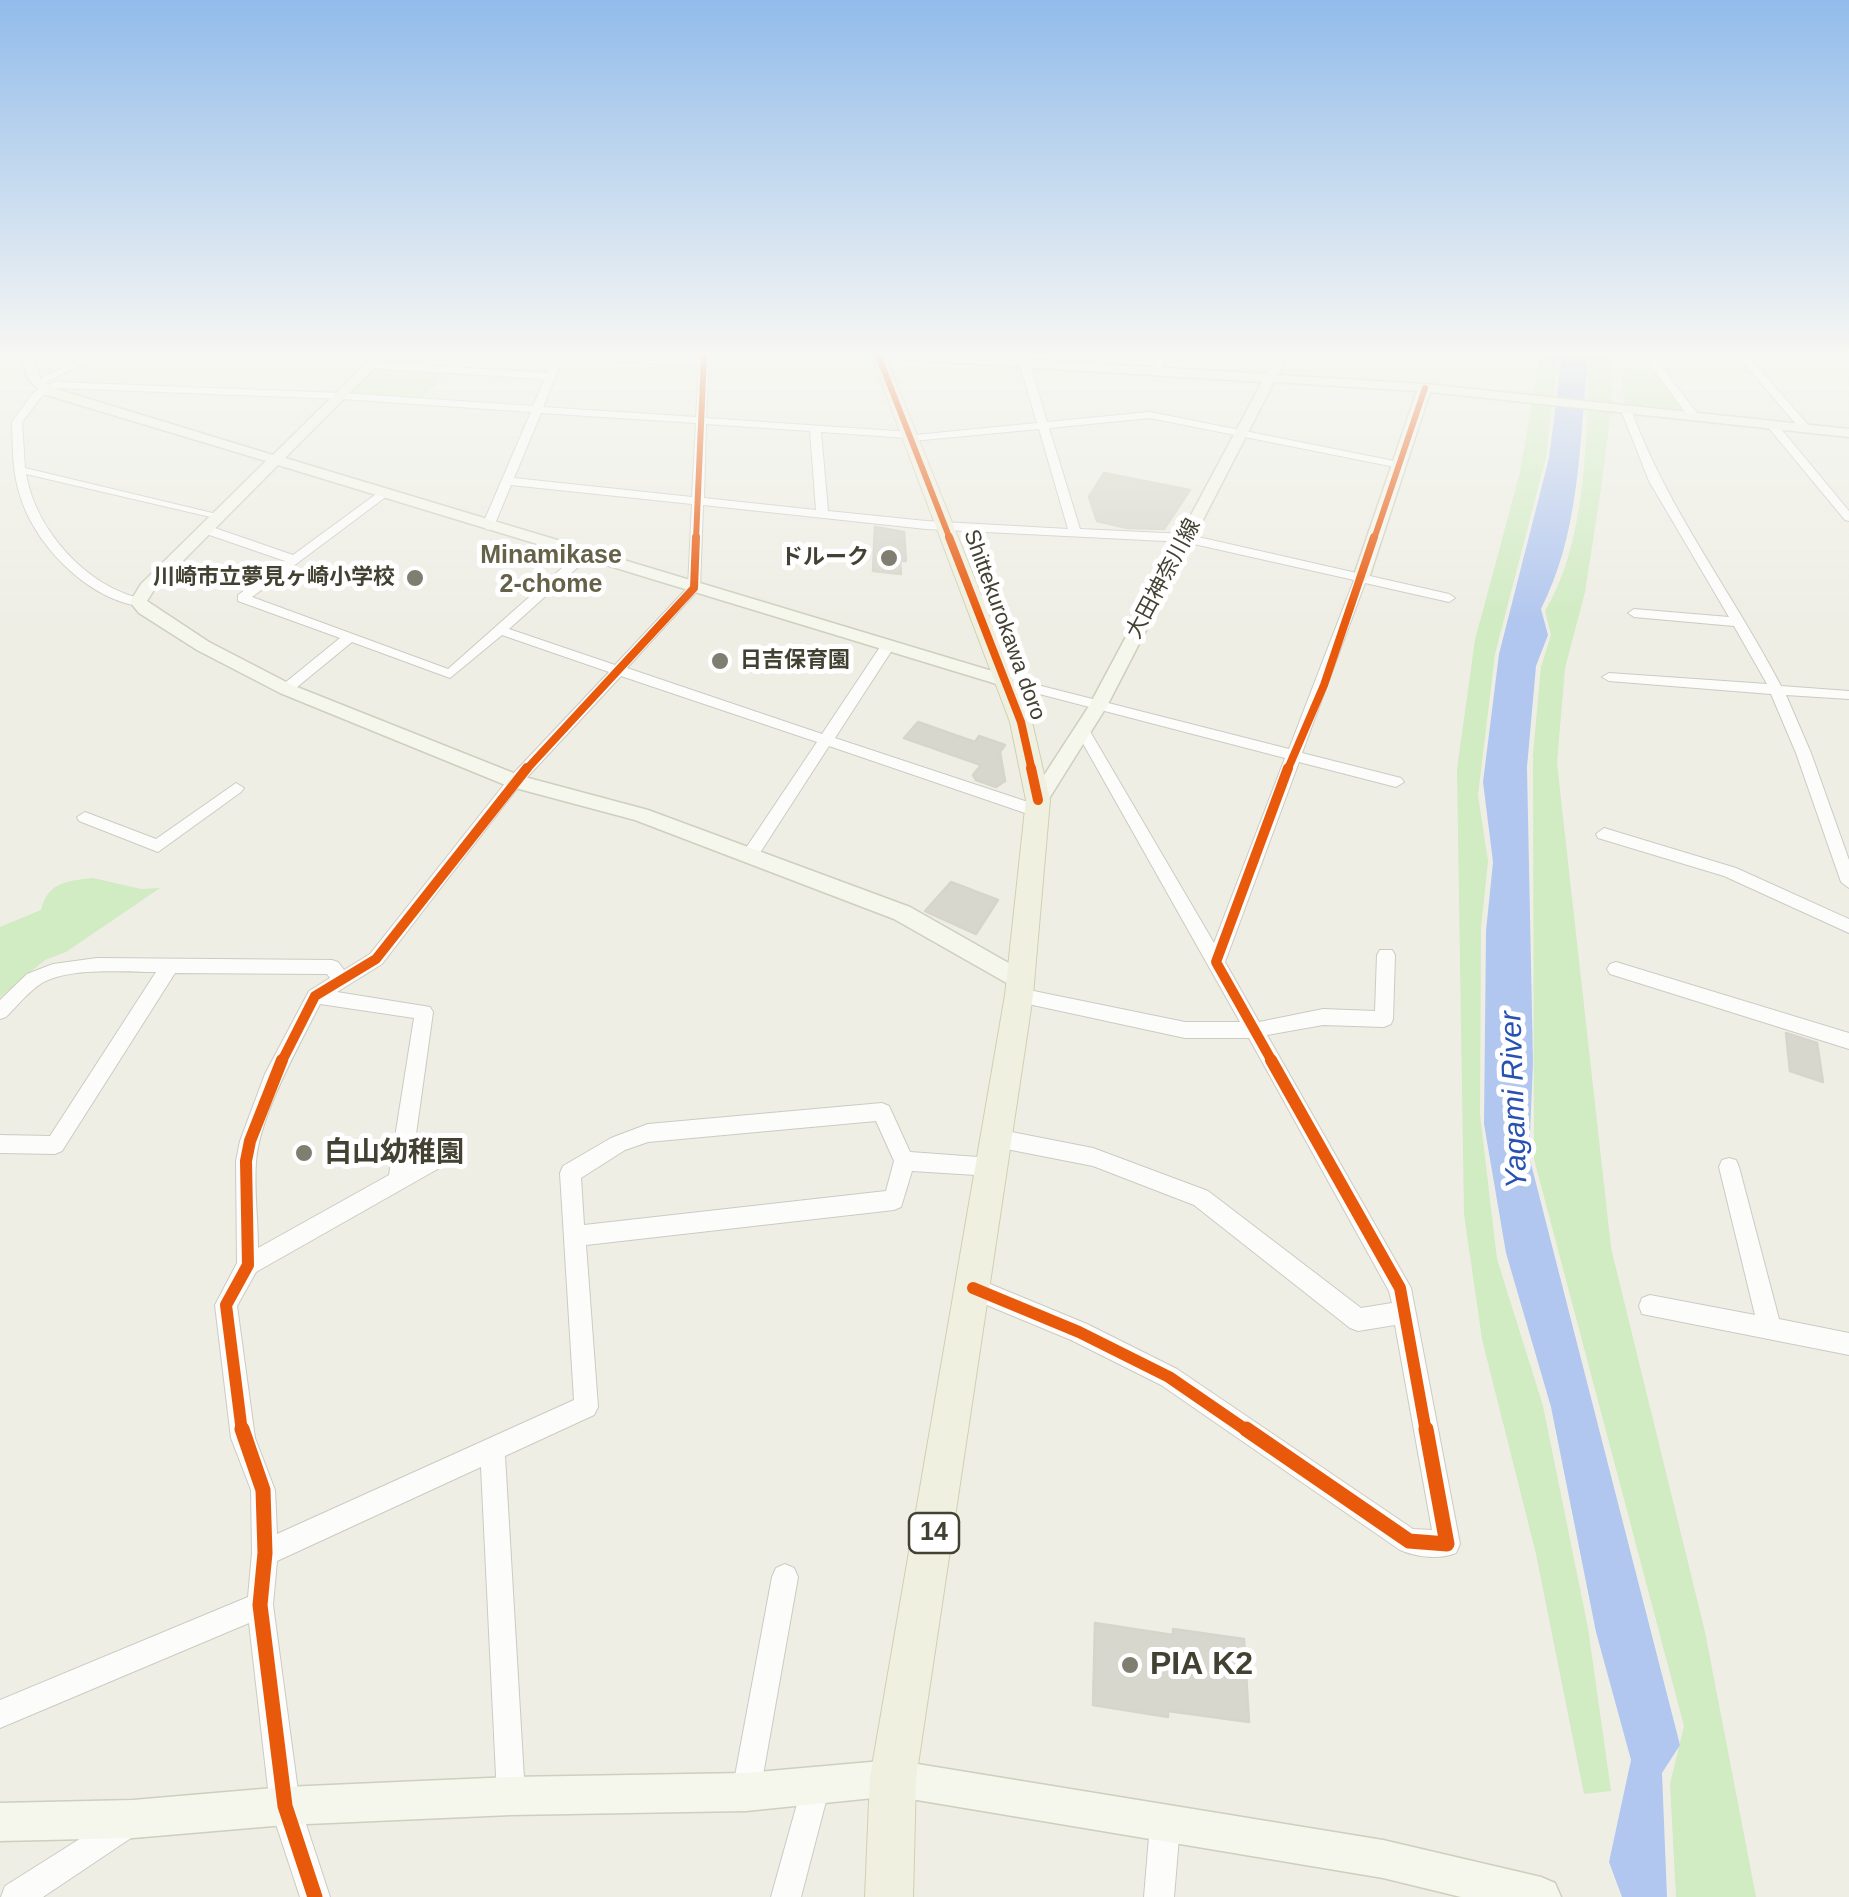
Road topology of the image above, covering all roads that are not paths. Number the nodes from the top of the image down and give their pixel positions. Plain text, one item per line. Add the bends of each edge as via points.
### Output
1 (19, 444) edge
2 (218, 444) edge
3 (294, 444) edge
4 (522, 444) edge
5 (701, 444) edge
6 (816, 444) edge
7 (914, 444) edge
8 (1049, 444) edge
9 (1235, 444) edge
10 (1291, 444) edge
11 (1407, 444) edge
12 (1638, 444) edge
13 (1787, 444) edge
14 (275, 462) junction
15 (1400, 464) junction
16 (21, 470) junction
17 (506, 481) junction
18 (383, 494) junction
19 (698, 501) junction
20 (822, 514) junction
21 (1849, 518) edge
22 (212, 523) junction
23 (945, 525) junction
24 (488, 526) junction
25 (1075, 532) junction
26 (1185, 538) junction
27 (584, 555) junction
28 (294, 560) junction
29 (1361, 578) junction
30 (694, 588) junction
31 (1448, 598) dead end
32 (138, 602) junction
33 (1634, 612) dead end
34 (1738, 622) junction
35 (500, 630) junction
36 (350, 637) junction
37 (887, 646) junction
38 (618, 670) junction
39 (1609, 677) dead end
40 (1006, 681) junction
41 (286, 689) junction
42 (1776, 690) junction
43 (1849, 695) edge
44 (1098, 706) junction
45 (1084, 731) junction
46 (825, 739) junction
47 (1292, 756) junction
48 (515, 781) junction
49 (1396, 782) dead end
50 (236, 788) dead end
51 (1038, 806) junction
52 (85, 817) dead end
53 (1604, 834) dead end
54 (750, 854) junction
55 (1849, 882) edge
56 (1849, 926) edge
57 (1386, 955) dead end
58 (1216, 962) junction
59 (169, 967) junction
60 (1616, 969) dead end
61 (340, 978) junction
62 (1020, 987) junction
63 (315, 996) junction
64 (0, 1012) edge
65 (1256, 1030) junction
66 (1849, 1042) edge
67 (0, 1144) edge
68 (450, 1152) dead end
69 (994, 1152) junction
70 (904, 1161) junction
71 (1729, 1167) dead end
72 (399, 1180) junction
73 (574, 1236) junction
74 (248, 1265) junction
75 (973, 1288) junction
76 (1650, 1306) dead end
77 (1406, 1312) junction
78 (1770, 1328) junction
79 (1849, 1344) edge
80 (492, 1453) junction
81 (265, 1553) junction
82 (786, 1576) dead end
83 (260, 1606) junction
84 (0, 1714) edge
85 (893, 1778) junction
86 (816, 1786) junction
87 (746, 1792) junction
88 (510, 1796) junction
89 (285, 1806) junction
90 (133, 1819) junction
91 (0, 1822) edge
92 (1165, 1825) junction
93 (16, 1897) edge
94 (315, 1897) edge
95 (786, 1897) edge
96 (889, 1897) edge
97 (1158, 1897) edge
98 (1540, 1897) edge

1 - 16 street
2 - 14 street
3 - 14 street
4 - 17 street
5 - 19 street
6 - 20 street
7 - 23 main road, Shittekurokawa doro / 14
8 - 25 street
9 - 26 street, 大田神奈川線
10 - 15 street
11 - 15 street
12 - 34 street
13 - 21 street
14 - 18 street
14 - 22 street
15 - 29 street
16 - 22 street
16 - 32 street via 30,506 72,563 119,601
17 - 19 street
17 - 24 street
18 - 24 street
18 - 28 street
19 - 20 street
19 - 30 street
20 - 23 street
22 - 28 street
22 - 32 street
23 - 25 street
23 - 40 main road, Shittekurokawa doro / 14
24 - 27 street
25 - 26 street
26 - 29 street
26 - 44 street, 大田神奈川線
27 - 30 street
27 - 35 street
28 - 36 street via 243,598
29 - 31 street
29 - 47 street
30 - 37 street
30 - 38 street
32 - 41 street
33 - 34 street
34 - 42 street
35 - 36 street via 450,674
35 - 38 street
36 - 41 street
37 - 40 street
37 - 46 street
38 - 46 street
38 - 48 street
39 - 42 street
40 - 44 street
40 - 51 main road, Shittekurokawa doro / 14
41 - 48 street
42 - 43 street
42 - 55 street
44 - 45 street, 大田神奈川線
44 - 47 street
45 - 51 street, 大田神奈川線
45 - 58 street
46 - 51 street
46 - 54 street
47 - 49 street
47 - 58 street
48 - 54 street
48 - 61 street via 400,933 376,959
50 - 52 street via 158,846
51 - 62 main road, Shittekurokawa doro / 14
53 - 56 street via 1730,872
54 - 62 street via 902,913
57 - 65 street via 1384,1019 1323,1017
58 - 65 street
59 - 61 street via 332,967
59 - 64 street via 53,970 33,979
59 - 67 street via 55,1146
60 - 66 street
61 - 63 street
62 - 65 street via 1185,1030
62 - 69 main road, Shittekurokawa doro / 14
63 - 72 street via 424,1012
63 - 74 street via 250,1141
65 - 77 street via 1400,1288
68 - 72 street
69 - 70 street
69 - 75 main road, Shittekurokawa doro / 14
69 - 77 street via 1093,1157 1202,1198 1358,1320
70 - 73 street via 894,1200
70 - 73 street via 882,1112 648,1133 570,1173
71 - 78 street
72 - 74 street
73 - 80 street via 586,1408
74 - 81 street via 226,1305 244,1438 263,1490
75 - 77 street via 1169,1377 1408,1541 1447,1544
75 - 85 main road, Shittekurokawa doro / 14
76 - 78 street
78 - 79 street
80 - 81 street
80 - 88 street
81 - 83 street
82 - 87 street
83 - 84 street
83 - 89 street
85 - 86 street
85 - 92 street
85 - 96 main road, Shittekurokawa doro / 14
86 - 87 street
86 - 95 street
87 - 88 street
88 - 89 street
89 - 90 street
89 - 94 street
90 - 91 street
90 - 93 street
92 - 97 street
92 - 98 street via 1383,1859

